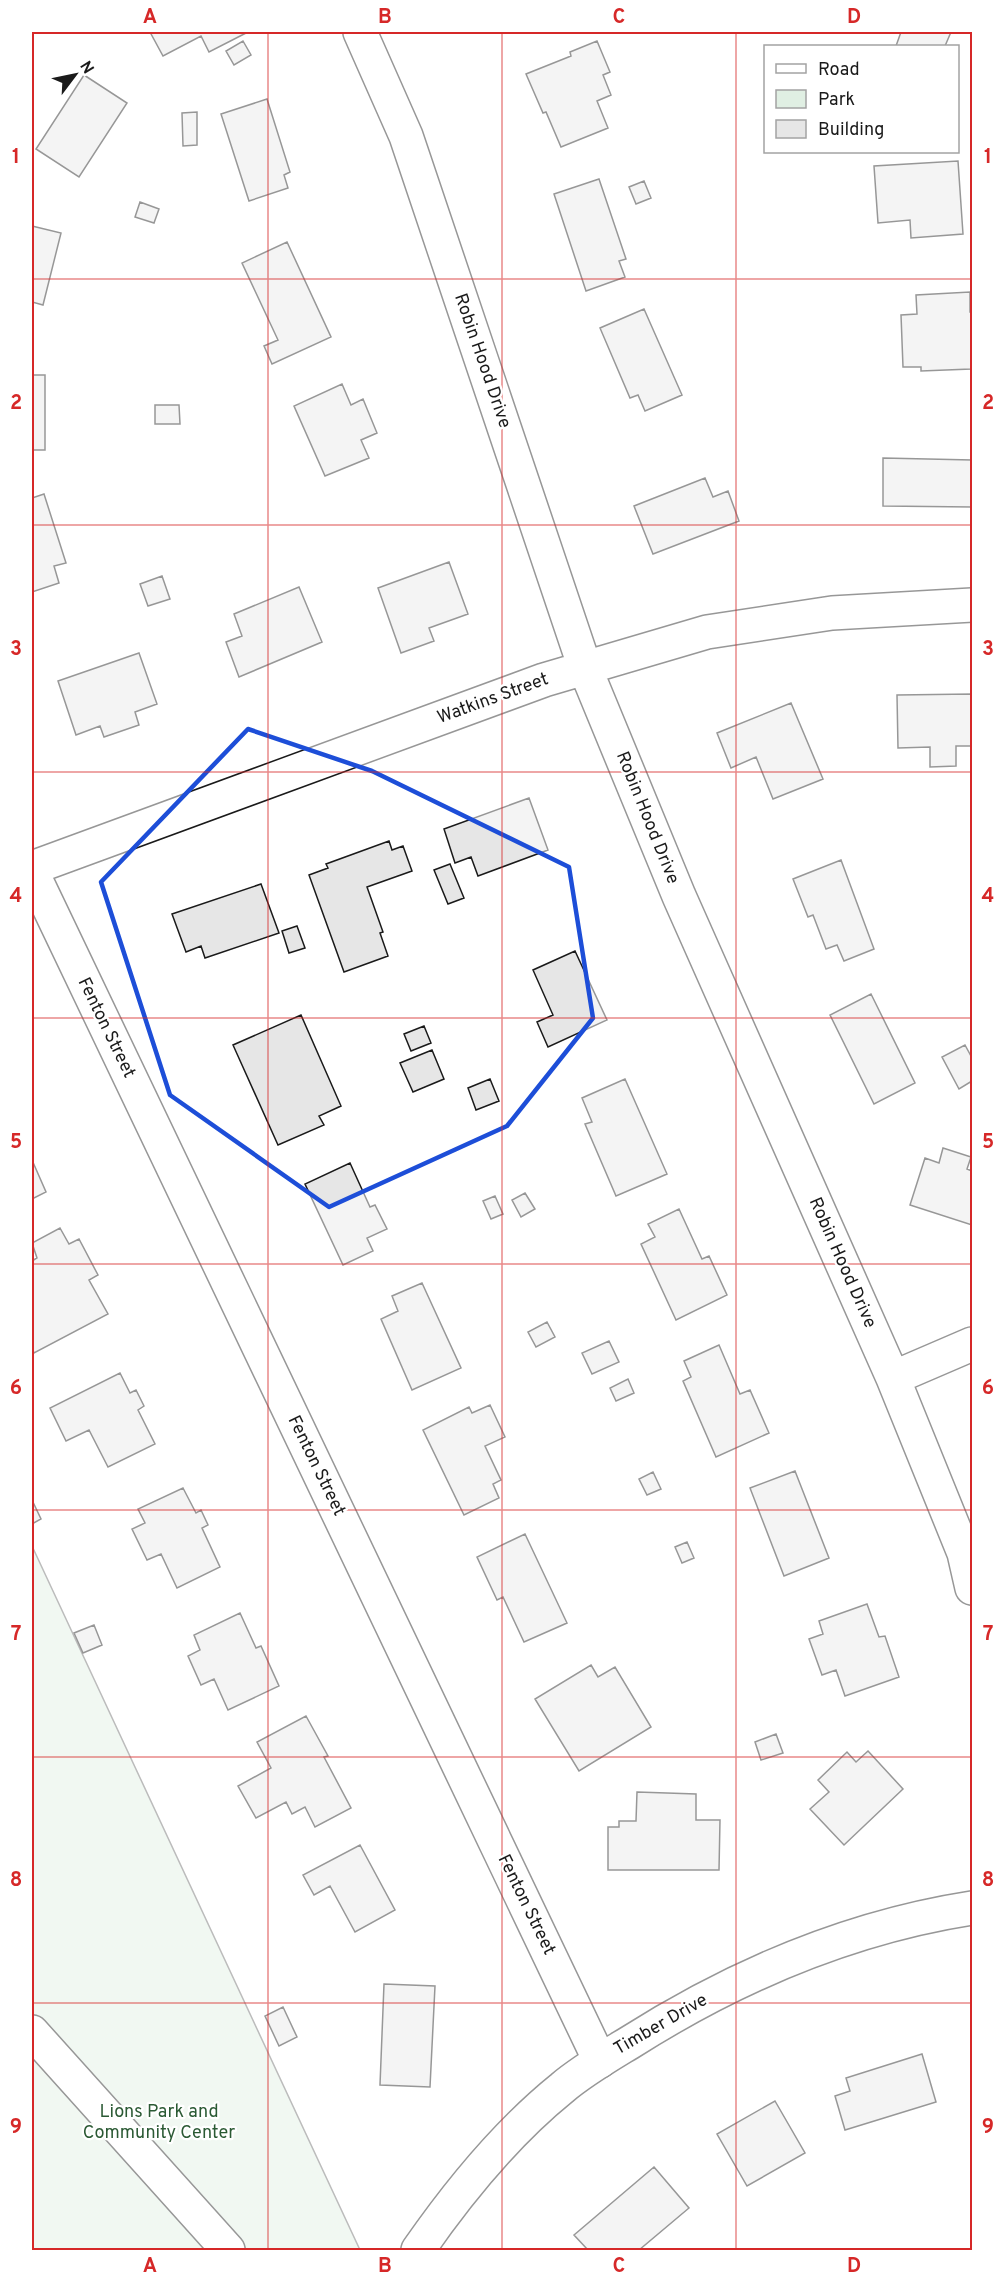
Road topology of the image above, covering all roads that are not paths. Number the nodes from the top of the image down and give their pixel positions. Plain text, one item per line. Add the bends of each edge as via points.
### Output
1 (360, 32) edge
2 (972, 605) edge
3 (585, 668) junction
4 (32, 870) edge
5 (972, 1344) edge
6 (893, 1378) junction
7 (972, 1588) edge
8 (972, 1908) edge
9 (32, 2032) edge
10 (600, 2061) junction
11 (228, 2250) edge
12 (418, 2250) edge

1 - 3 street, Robin Hood Drive via 406,136
2 - 3 street, Watkins Street via 832,613 707,632
3 - 4 street, Watkins Street
3 - 6 street, Robin Hood Drive via 679,896
4 - 10 street, Fenton Street
5 - 6 street
6 - 7 street, Robin Hood Drive via 964,1553
8 - 10 street, Timber Drive via 862,1934 791,1957 681,2010
9 - 11 street
10 - 12 street, Timber Drive via 562,2088 514,2132 453,2200

